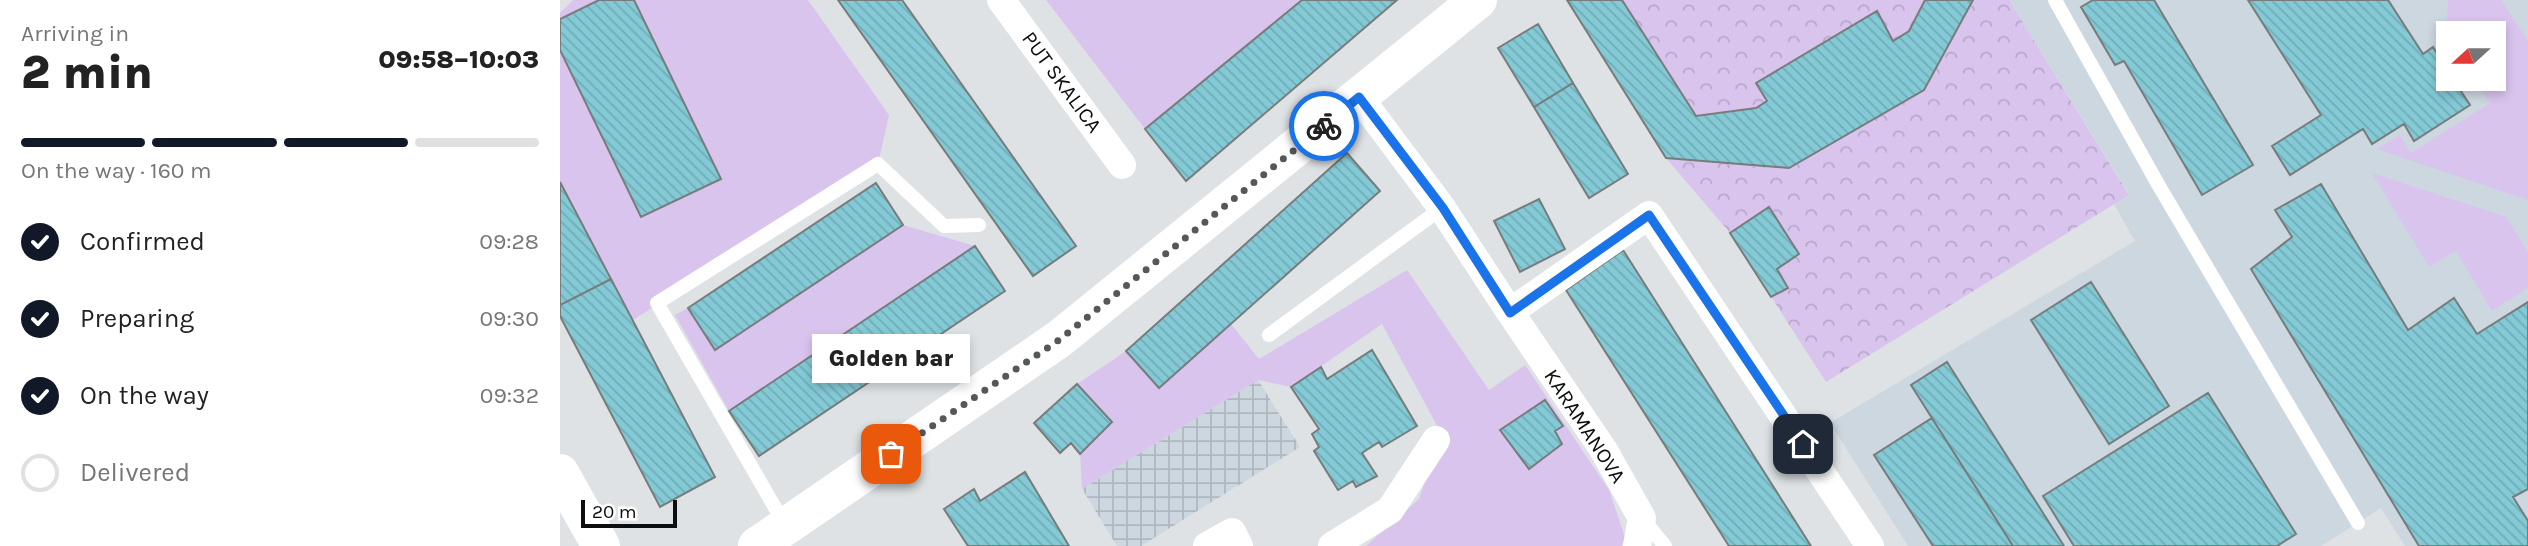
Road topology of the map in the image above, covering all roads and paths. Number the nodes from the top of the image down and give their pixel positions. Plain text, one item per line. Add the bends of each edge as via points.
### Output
1 (1001, 0) edge
2 (1478, 0) edge
3 (2055, 0) edge
4 (1359, 97) junction
5 (1122, 165) dead end
6 (1443, 208) junction
7 (979, 225) dead end
8 (1510, 313) junction
9 (1269, 335) dead end
10 (1436, 440) dead end
11 (560, 473) edge
12 (1642, 517) junction
13 (2358, 523) dead end
14 (771, 536) edge
15 (601, 546) edge
16 (1208, 546) edge
17 (1239, 546) edge
18 (1332, 546) edge
19 (1637, 546) edge
20 (1665, 546) edge
21 (1870, 546) edge

1 - 5 street, PUT SKALICA
2 - 4 street
3 - 13 lane
4 - 6 street, KARAMANOVA
4 - 14 street via 1059,340
6 - 8 street, KARAMANOVA
6 - 9 lane
7 - 14 lane via 944,226 878,164 657,303
8 - 12 street, KARAMANOVA via 1604,449
8 - 21 street via 1649,215
10 - 18 street via 1390,510
11 - 15 street
12 - 19 street
12 - 20 lane
16 - 17 street via 1232,532

